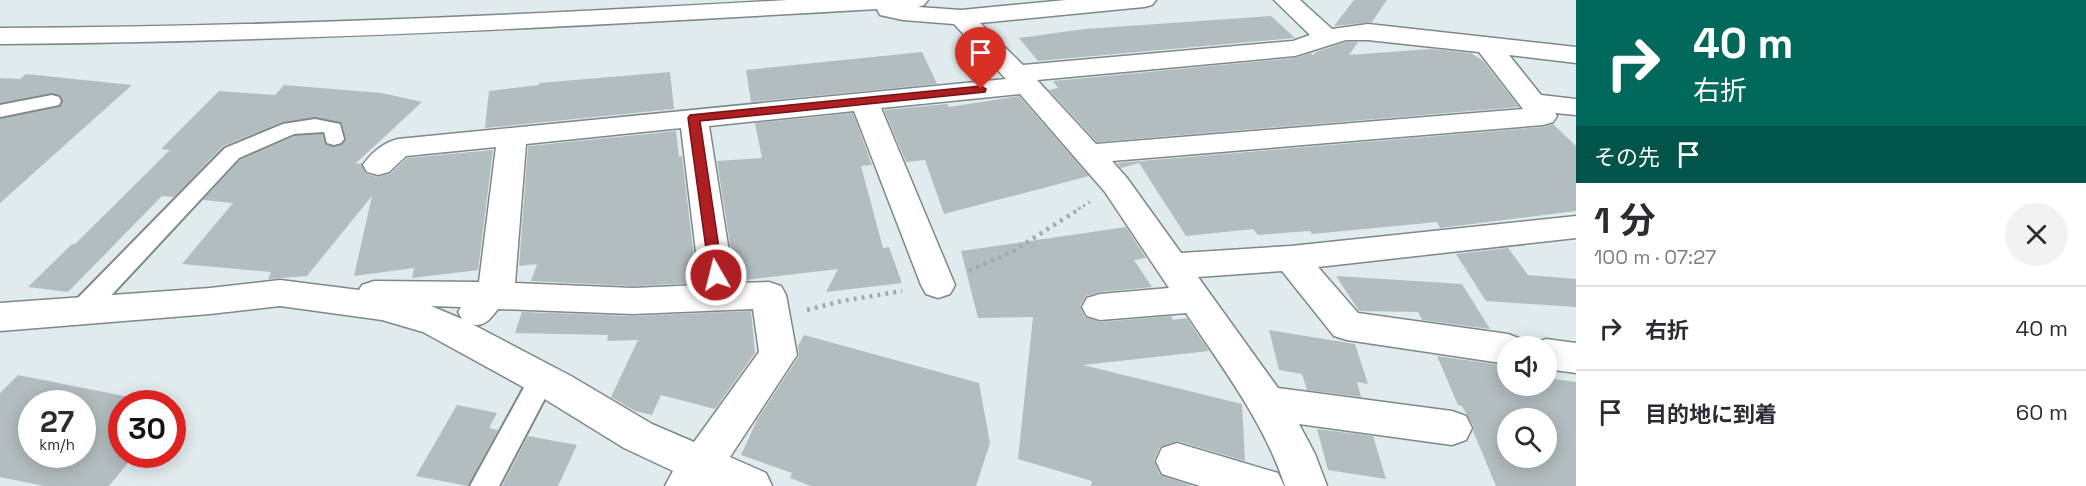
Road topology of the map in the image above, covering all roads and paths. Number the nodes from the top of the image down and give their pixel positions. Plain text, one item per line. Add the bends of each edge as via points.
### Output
1 (915, 0) edge
2 (1144, 0) edge
3 (1286, 0) edge
4 (872, 4) junction
5 (961, 17) junction
6 (0, 36) edge
7 (1328, 38) junction
8 (1487, 45) junction
9 (1576, 55) edge
10 (1022, 79) junction
11 (52, 101) dead end
12 (864, 101) junction
13 (1533, 103) junction
14 (1576, 107) edge
15 (0, 111) edge
16 (694, 118) junction
17 (512, 136) junction
18 (334, 139) dead end
19 (1089, 154) junction
20 (378, 165) dead end
21 (1576, 227) edge
22 (1291, 258) junction
23 (1173, 266) junction
24 (938, 285) dead end
25 (489, 296) junction
26 (718, 297) junction
27 (1196, 299) junction
28 (334, 302) junction
29 (1100, 308) dead end
30 (83, 309) junction
31 (0, 317) edge
32 (476, 342) junction
33 (1497, 347) edge
34 (1557, 355) edge
35 (1576, 358) edge
36 (542, 379) junction
37 (1267, 403) junction
38 (1452, 428) dead end
39 (1177, 460) dead end
40 (694, 475) edge
41 (484, 486) edge
42 (751, 486) edge
43 (1263, 486) edge
44 (1306, 486) edge

1 - 4 street
2 - 5 street
3 - 7 street
4 - 5 street via 903,13
4 - 6 street via 150,35
5 - 10 street
7 - 8 street via 1368,32
7 - 10 street via 1295,48
8 - 9 street
8 - 13 street
10 - 12 street
10 - 19 street
11 - 15 lane
12 - 16 street
12 - 24 street
13 - 14 street
13 - 19 street via 1543,116
16 - 17 street
16 - 26 street
17 - 20 street via 398,148
17 - 25 street via 498,283
18 - 30 lane via 333,128 315,124 290,128 232,153
19 - 23 street
21 - 22 street
22 - 23 street
22 - 33 street via 1347,327
23 - 27 street
25 - 26 street via 633,301
25 - 28 street via 374,294 346,296
25 - 32 street via 471,319
26 - 40 street via 769,295 778,355
27 - 29 street
27 - 37 street
28 - 30 street via 280,293
28 - 32 street via 382,307 435,321
30 - 31 street
32 - 36 street
34 - 35 street
36 - 40 street via 638,436
36 - 41 lane
37 - 38 street
37 - 44 street via 1295,454
39 - 43 street
40 - 42 street

